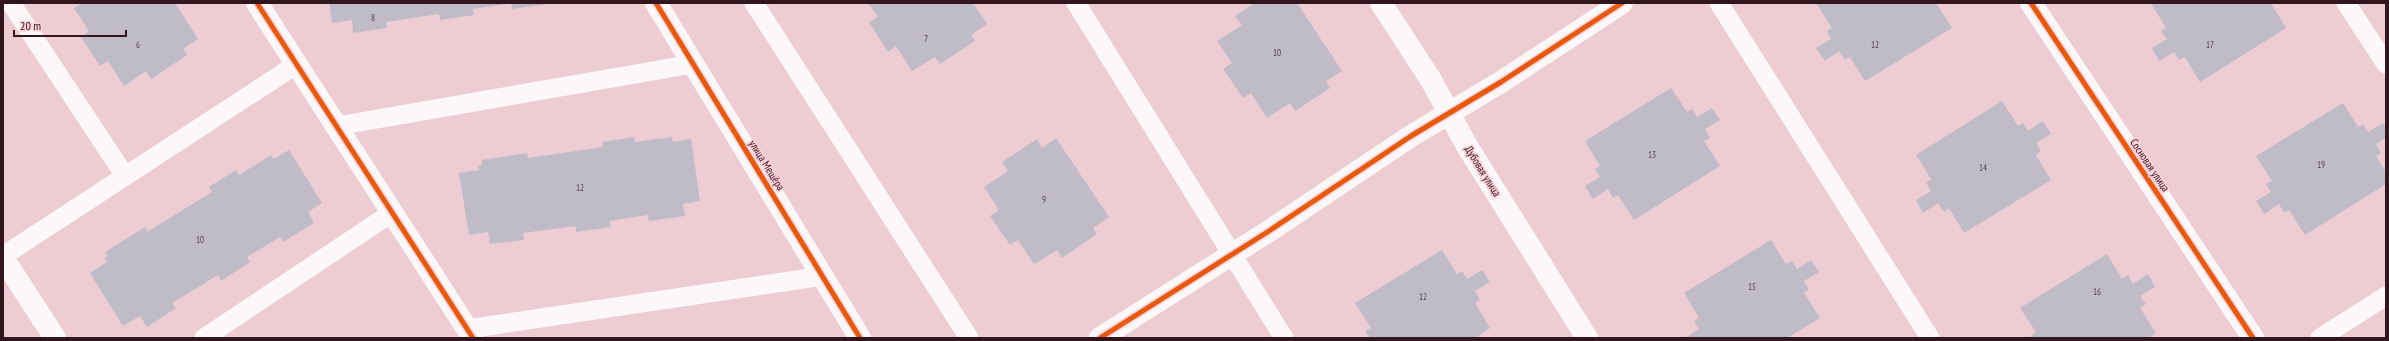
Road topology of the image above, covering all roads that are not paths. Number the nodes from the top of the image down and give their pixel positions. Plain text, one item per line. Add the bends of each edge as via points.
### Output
1 (11, 3) edge
2 (257, 3) edge
3 (656, 3) edge
4 (754, 3) edge
5 (1076, 3) edge
6 (1380, 3) edge
7 (1622, 3) edge
8 (1719, 3) edge
9 (2031, 3) edge
10 (2346, 3) edge
11 (297, 64) junction
12 (693, 64) junction
13 (2386, 64) edge
14 (1449, 112) junction
15 (337, 126) junction
16 (125, 176) junction
17 (393, 212) junction
18 (1231, 254) junction
19 (3, 257) edge
20 (823, 276) junction
21 (2386, 296) edge
22 (470, 333) edge
23 (55, 338) edge
24 (204, 338) edge
25 (860, 338) edge
26 (969, 338) edge
27 (1100, 338) edge
28 (1284, 338) edge
29 (1587, 338) edge
30 (1930, 338) edge
31 (2253, 338) edge
32 (2320, 338) edge

1 - 16 lane
2 - 11 street
3 - 12 street, улица Мещёра
4 - 26 lane
5 - 18 lane
6 - 14 street, Дубовая улица
7 - 14 street via 1501,82
8 - 30 lane
9 - 31 street, Сосновая улица
10 - 13 lane
11 - 15 street
11 - 16 lane
12 - 15 lane
12 - 20 street, улица Мещёра
14 - 18 street
14 - 29 street, Дубовая улица via 1467,146
15 - 17 street
16 - 19 lane
17 - 22 street
17 - 24 lane
18 - 27 street
18 - 28 lane via 1247,275
19 - 23 street
20 - 22 lane
20 - 25 street, улица Мещёра
21 - 32 lane

